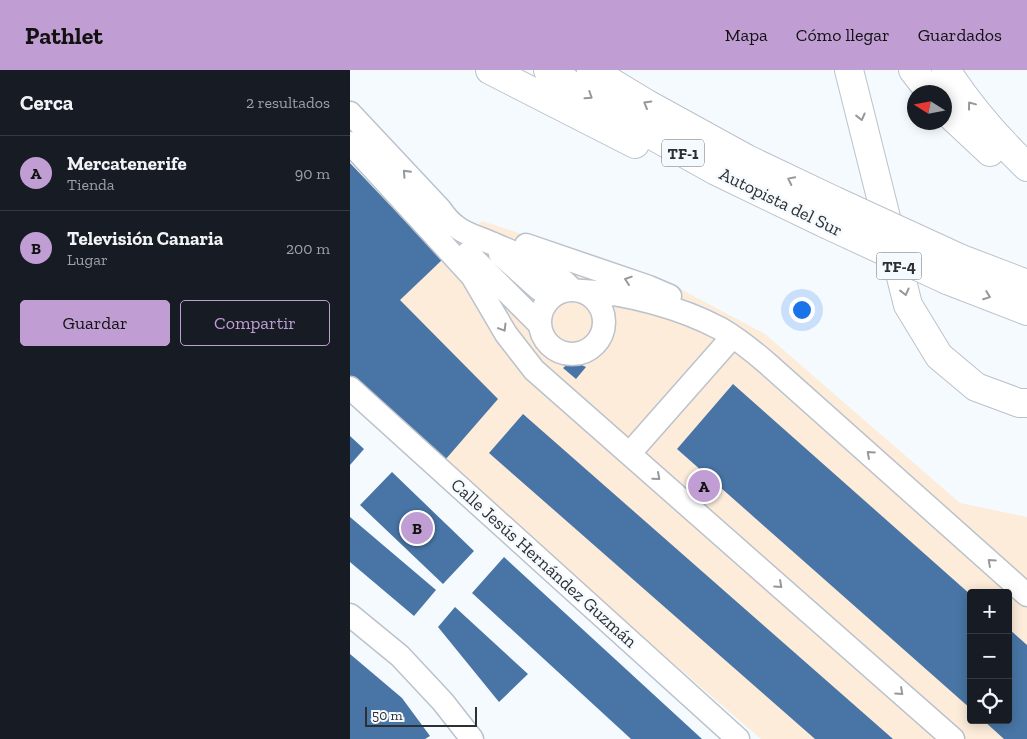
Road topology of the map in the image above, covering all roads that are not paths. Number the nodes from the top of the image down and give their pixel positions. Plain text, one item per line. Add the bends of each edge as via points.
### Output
1 (490, 70) edge
2 (548, 70) edge
3 (592, 70) edge
4 (850, 70) edge
5 (913, 70) edge
6 (946, 70) edge
7 (925, 85) edge
8 (350, 113) edge
9 (952, 117) edge
10 (350, 143) edge
11 (1027, 167) edge
12 (716, 172) junction
13 (1027, 184) edge
14 (440, 209) junction
15 (830, 213) junction
16 (481, 240) junction
17 (442, 242) junction
18 (953, 269) junction
19 (472, 276) junction
20 (1027, 284) edge
21 (578, 290) junction
22 (551, 296) junction
23 (1027, 312) edge
24 (700, 323) junction
25 (541, 329) junction
26 (727, 343) junction
27 (760, 357) junction
28 (350, 388) edge
29 (1027, 403) edge
30 (630, 453) junction
31 (1027, 595) edge
32 (350, 615) edge
33 (707, 711) junction
34 (472, 739) edge
35 (718, 739) edge
36 (738, 739) edge
37 (953, 739) edge

1 - 12 highway via 690,172
2 -> 12 highway, Autopista del Sur / TF-1 via 630,123
15 -> 3 highway, Autopista del Sur / TF-1 via 747,159
4 -> 29 highway, TF-4 via 908,305 939,356 976,387
5 - 7 highway
11 -> 6 highway via 995,135
14 -> 8 street
9 - 13 highway
10 - 17 street
12 - 15 highway, Autopista del Sur / TF-1
14 - 16 street via 454,226
24 -> 14 street via 685,304 663,293 472,227
15 - 18 highway, Autopista del Sur / TF-1, bridge
16 - 21 street via 554,272
16 - 22 street
17 - 19 street
17 - 25 street via 468,253
18 - 20 highway, Autopista del Sur / TF-1
18 -> 23 highway, Autopista del Sur / TF-1
19 - 25 street via 526,328
19 -> 30 street via 506,334 534,370
21 - 22 street via 561,291
21 - 24 street via 606,292 675,309
21 - 25 street via 596,301 604,316 604,327 594,346 575,354 564,353 547,343
22 - 25 street via 540,314
24 - 26 street
24 - 27 street via 736,338
26 - 27 street
26 - 30 street
31 -> 27 street
28 - 33 street, Calle Jesús Hernández Guzmán
30 -> 37 street
32 - 34 street via 400,656
33 - 35 street
33 - 36 street, Calle Jesús Hernández Guzmán

